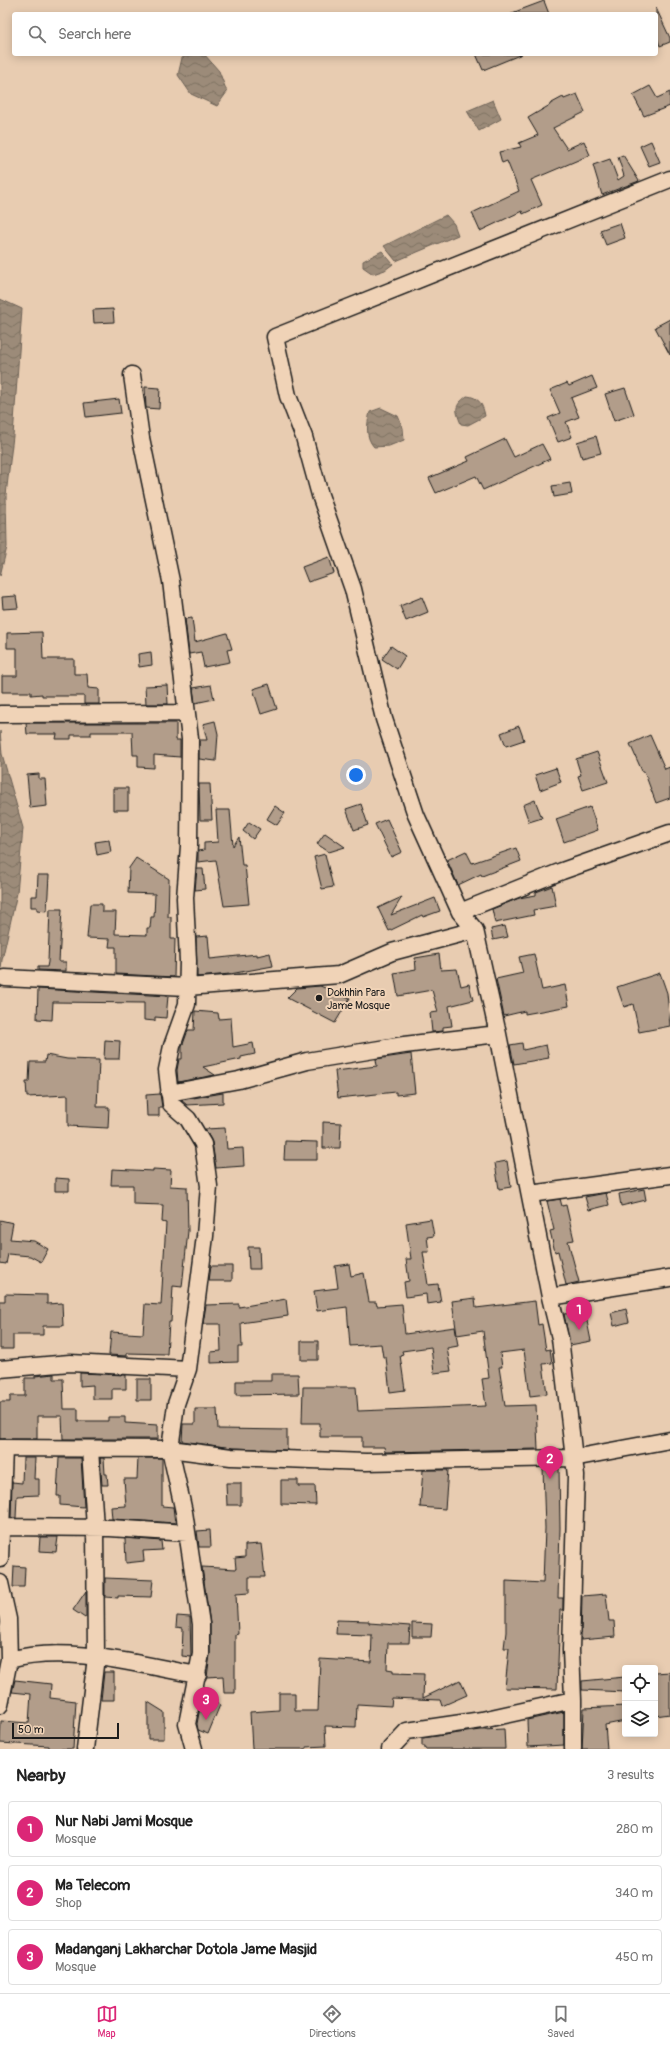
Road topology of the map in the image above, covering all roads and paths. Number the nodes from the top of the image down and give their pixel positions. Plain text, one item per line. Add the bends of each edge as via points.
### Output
1 (670, 179) edge
2 (132, 375) dead end
3 (186, 713) junction
4 (0, 714) edge
5 (670, 833) edge
6 (460, 912) junction
7 (475, 930) junction
8 (5, 978) dead end
9 (187, 987) junction
10 (498, 1034) junction
11 (169, 1093) junction
12 (670, 1175) edge
13 (530, 1194) junction
14 (670, 1278) edge
15 (550, 1297) junction
16 (188, 1368) junction
17 (0, 1370) edge
18 (670, 1440) edge
19 (2, 1448) edge
20 (90, 1449) junction
21 (170, 1449) junction
22 (573, 1458) junction
23 (1, 1527) junction
24 (96, 1528) junction
25 (187, 1533) junction
26 (0, 1559) edge
27 (0, 1583) edge
28 (96, 1656) junction
29 (9, 1660) junction
30 (198, 1675) junction
31 (573, 1700) junction
32 (0, 1705) edge
33 (85, 1749) edge
34 (194, 1749) edge
35 (390, 1749) edge
36 (572, 1749) edge

1 - 6 street via 275,337 288,396 304,437 320,495 353,589 384,719 416,815
2 - 3 street via 141,438 171,581
3 - 4 street
3 - 9 street via 190,739 185,898
5 - 6 street via 562,871
6 - 7 street
7 - 9 street via 392,952 339,975
7 - 10 street
8 - 9 street
9 - 11 street via 187,1004 172,1046 167,1070
10 - 11 street via 404,1045 307,1061 240,1080
10 - 13 street
11 - 16 street via 171,1104 188,1120 203,1144 209,1186
12 - 13 street
13 - 15 street
14 - 15 street
15 - 22 street via 560,1338
16 - 17 street via 70,1363
16 - 21 street via 176,1404
18 - 22 street
19 - 20 street
19 - 23 street
20 - 21 street
20 - 24 street
21 - 22 street via 231,1457 366,1462
21 - 25 street
22 - 31 street via 576,1476 571,1650
23 - 24 street
23 - 26 street
24 - 25 street
24 - 28 street
25 - 30 street via 201,1624
27 - 29 street via 8,1619
28 - 29 street via 29,1655
28 - 30 street
28 - 33 street
29 - 32 street
30 - 34 street via 187,1724
31 - 35 street via 482,1720 407,1731
31 - 36 street

